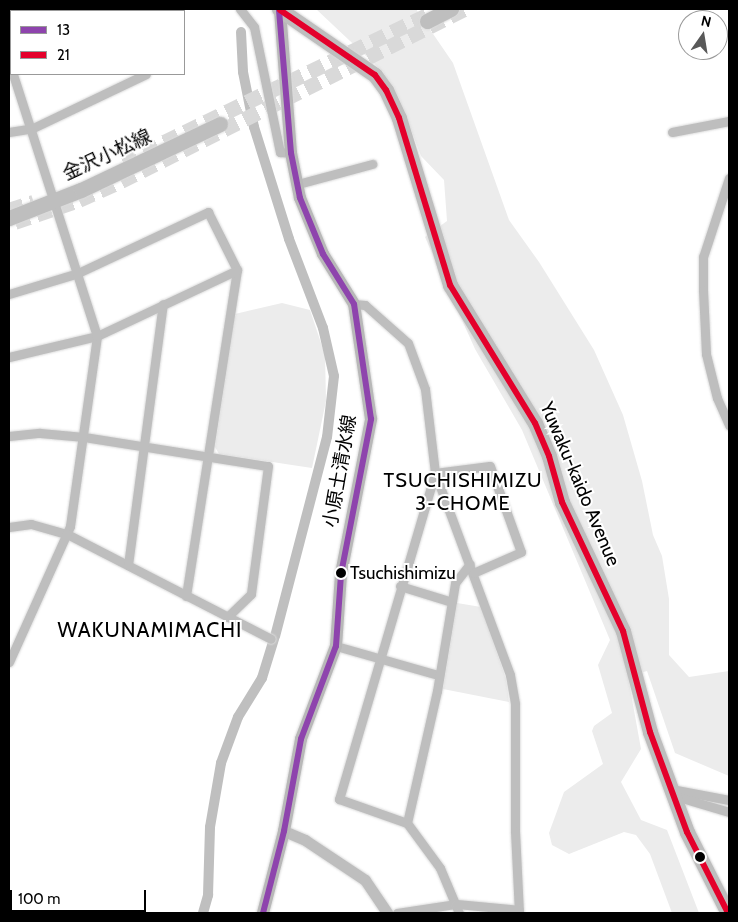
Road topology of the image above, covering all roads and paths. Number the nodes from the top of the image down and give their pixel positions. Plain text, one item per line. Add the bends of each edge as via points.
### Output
1 (240, 9) edge
2 (280, 9) edge
3 (451, 10) edge
4 (427, 22) dead end
5 (13, 75) edge
6 (144, 75) edge
7 (729, 121) edge
8 (220, 124) dead end
9 (33, 128) junction
10 (9, 132) edge
11 (672, 132) dead end
12 (292, 153) junction
13 (372, 164) dead end
14 (729, 178) edge
15 (298, 184) junction
16 (54, 202) junction
17 (9, 218) edge
18 (237, 270) junction
19 (78, 273) junction
20 (9, 294) edge
21 (163, 304) junction
22 (354, 304) junction
23 (97, 336) junction
24 (9, 358) edge
25 (729, 426) edge
26 (9, 436) edge
27 (84, 437) junction
28 (144, 446) junction
29 (208, 457) junction
30 (435, 473) junction
31 (9, 528) edge
32 (67, 534) junction
33 (470, 564) junction
34 (128, 565) junction
35 (474, 573) junction
36 (400, 586) junction
37 (186, 596) junction
38 (452, 602) junction
39 (227, 617) junction
40 (271, 639) dead end
41 (336, 646) junction
42 (378, 659) junction
43 (9, 662) edge
44 (438, 675) junction
45 (673, 792) junction
46 (729, 800) edge
47 (729, 812) edge
48 (407, 823) junction
49 (284, 831) junction
50 (458, 909) edge
51 (519, 912) edge
52 (263, 913) edge
53 (387, 913) edge
54 (397, 913) edge
55 (728, 913) edge

1 - 12 street via 254,27 280,152
2 - 12 main road, 小原土清水線
2 - 45 main road, Yuwaku-kaido Avenue via 375,76 386,90 398,118 450,285 535,423 549,456 562,502 623,631 650,732
3 - 4 main road
5 - 9 street
6 - 9 street
7 - 11 street
8 - 16 main road, 金沢小松線
9 - 10 street
9 - 16 street
12 - 15 main road, 小原土清水線
13 - 15 street
14 - 25 street via 703,257 703,290 706,354 717,398
15 - 22 main road, 小原土清水線 via 310,228
16 - 17 main road, 金沢小松線
16 - 19 street
18 - 19 street via 208,212
18 - 21 street
18 - 29 street
19 - 20 street
19 - 23 street
21 - 23 street
21 - 28 street
22 - 30 street via 365,305 408,343 425,390
22 - 41 main road, 小原土清水線 via 371,419 341,574
23 - 24 street
23 - 27 street
26 - 27 street via 40,433
27 - 28 street
27 - 32 street
28 - 29 street
28 - 34 street
29 - 37 street
29 - 39 street via 268,466 251,594
30 - 33 street
30 - 35 street via 490,466 521,552
30 - 36 street
31 - 32 street via 31,524
32 - 34 street
32 - 43 street
33 - 35 street
33 - 38 street via 456,584
34 - 37 street
35 - 51 street via 510,675 515,704
36 - 38 street
36 - 42 street
37 - 39 street
38 - 44 street
39 - 40 street
41 - 42 street
41 - 49 main road, 小原土清水線 via 301,739
42 - 44 street
42 - 48 street via 339,799
44 - 48 street
45 - 46 street
45 - 47 street
45 - 55 main road, Yuwaku-kaido Avenue via 687,832
48 - 50 street via 440,868
49 - 52 main road, 小原土清水線
49 - 53 street via 305,840 365,880
50 - 51 street
50 - 54 street

